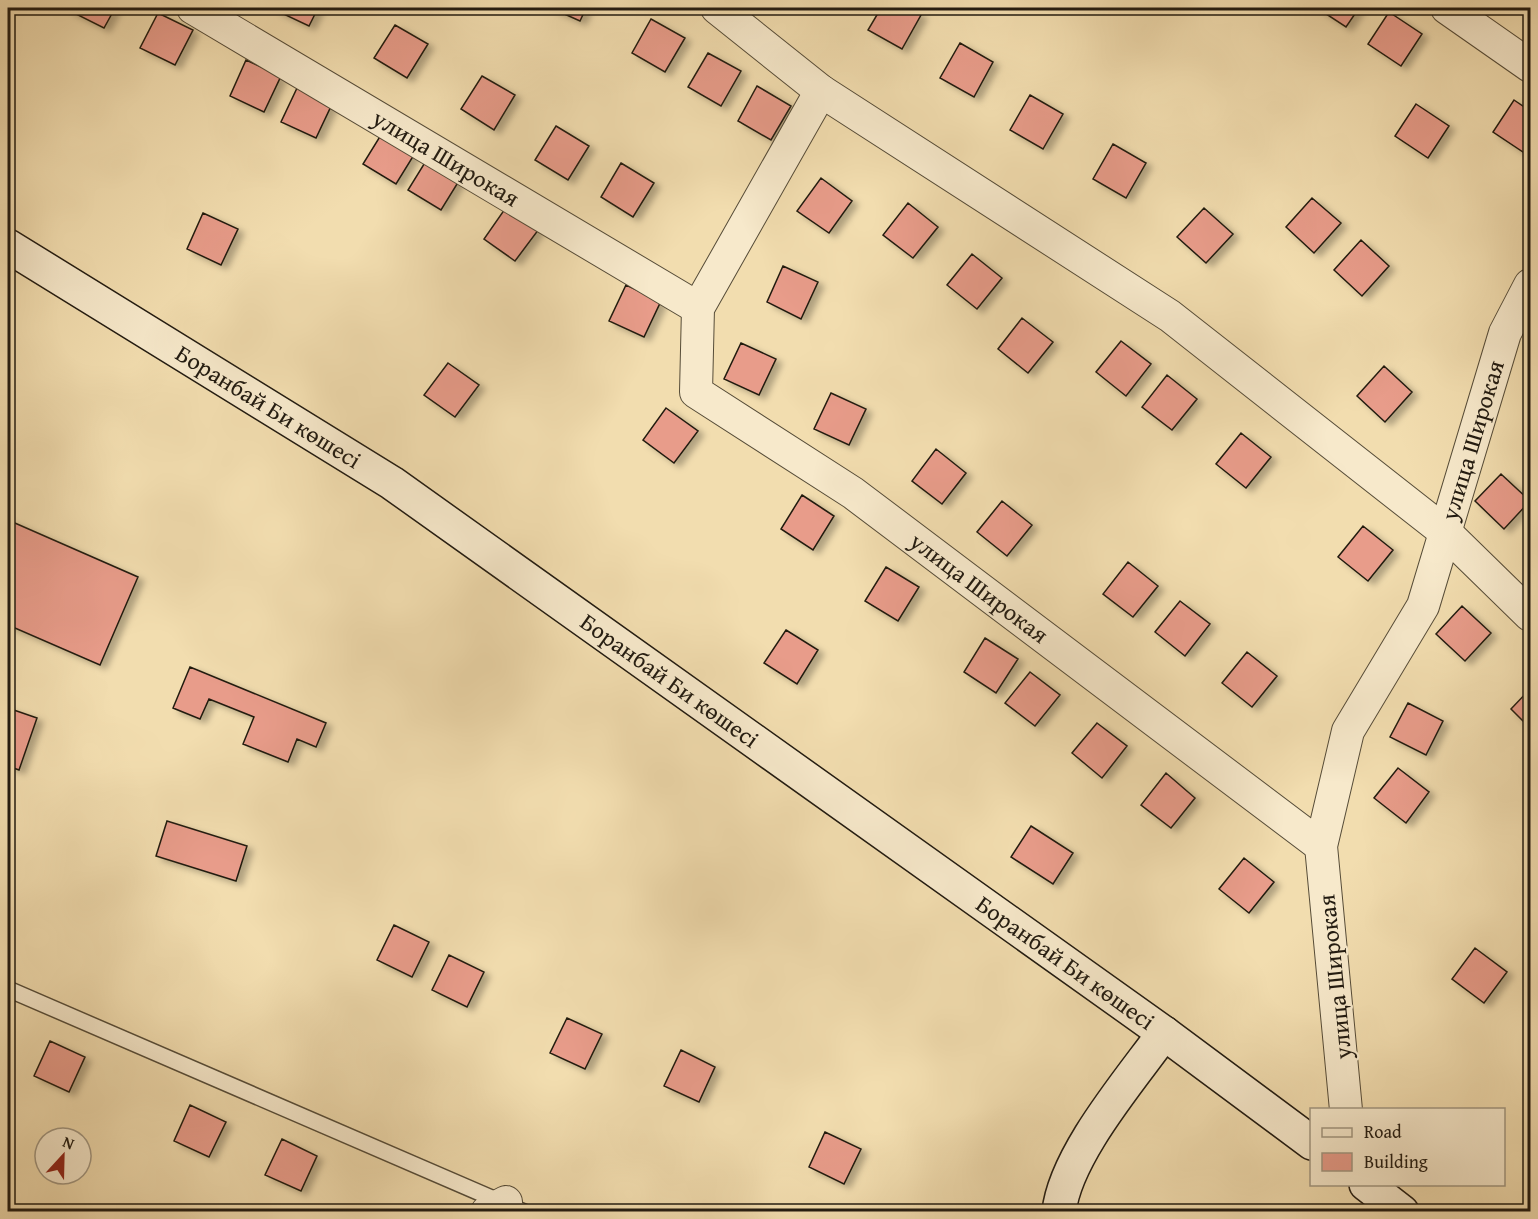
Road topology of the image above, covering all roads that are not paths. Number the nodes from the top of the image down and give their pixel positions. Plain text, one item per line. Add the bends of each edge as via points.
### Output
1 (193, 8) edge
2 (717, 8) edge
3 (1447, 8) edge
4 (1530, 66) edge
5 (821, 92) junction
6 (8, 246) edge
7 (1530, 285) edge
8 (698, 308) junction
9 (1445, 532) junction
10 (1530, 615) edge
11 (1321, 846) junction
12 (8, 989) edge
13 (1164, 1033) junction
14 (1346, 1108) edge
15 (1310, 1142) edge
16 (1367, 1186) edge
17 (506, 1208) edge
18 (1059, 1212) edge
19 (1402, 1212) edge

1 - 8 street, улица Широкая
2 - 5 street, улица Широкая
3 - 4 street
5 - 8 street, улица Широкая
5 - 9 street, улица Широкая via 1170,316
6 - 13 main road, Боранбай Би көшесі via 392,483
7 - 9 street, улица Широкая via 1506,333
8 - 11 street, улица Широкая via 696,392 854,493
9 - 10 street, улица Широкая
9 - 11 street, улица Широкая via 1423,606 1348,731
11 - 14 street, улица Широкая
12 - 17 lane
13 - 15 main road, Боранбай Би көшесі
13 - 18 main road via 1084,1146 1060,1199
16 - 19 main road

